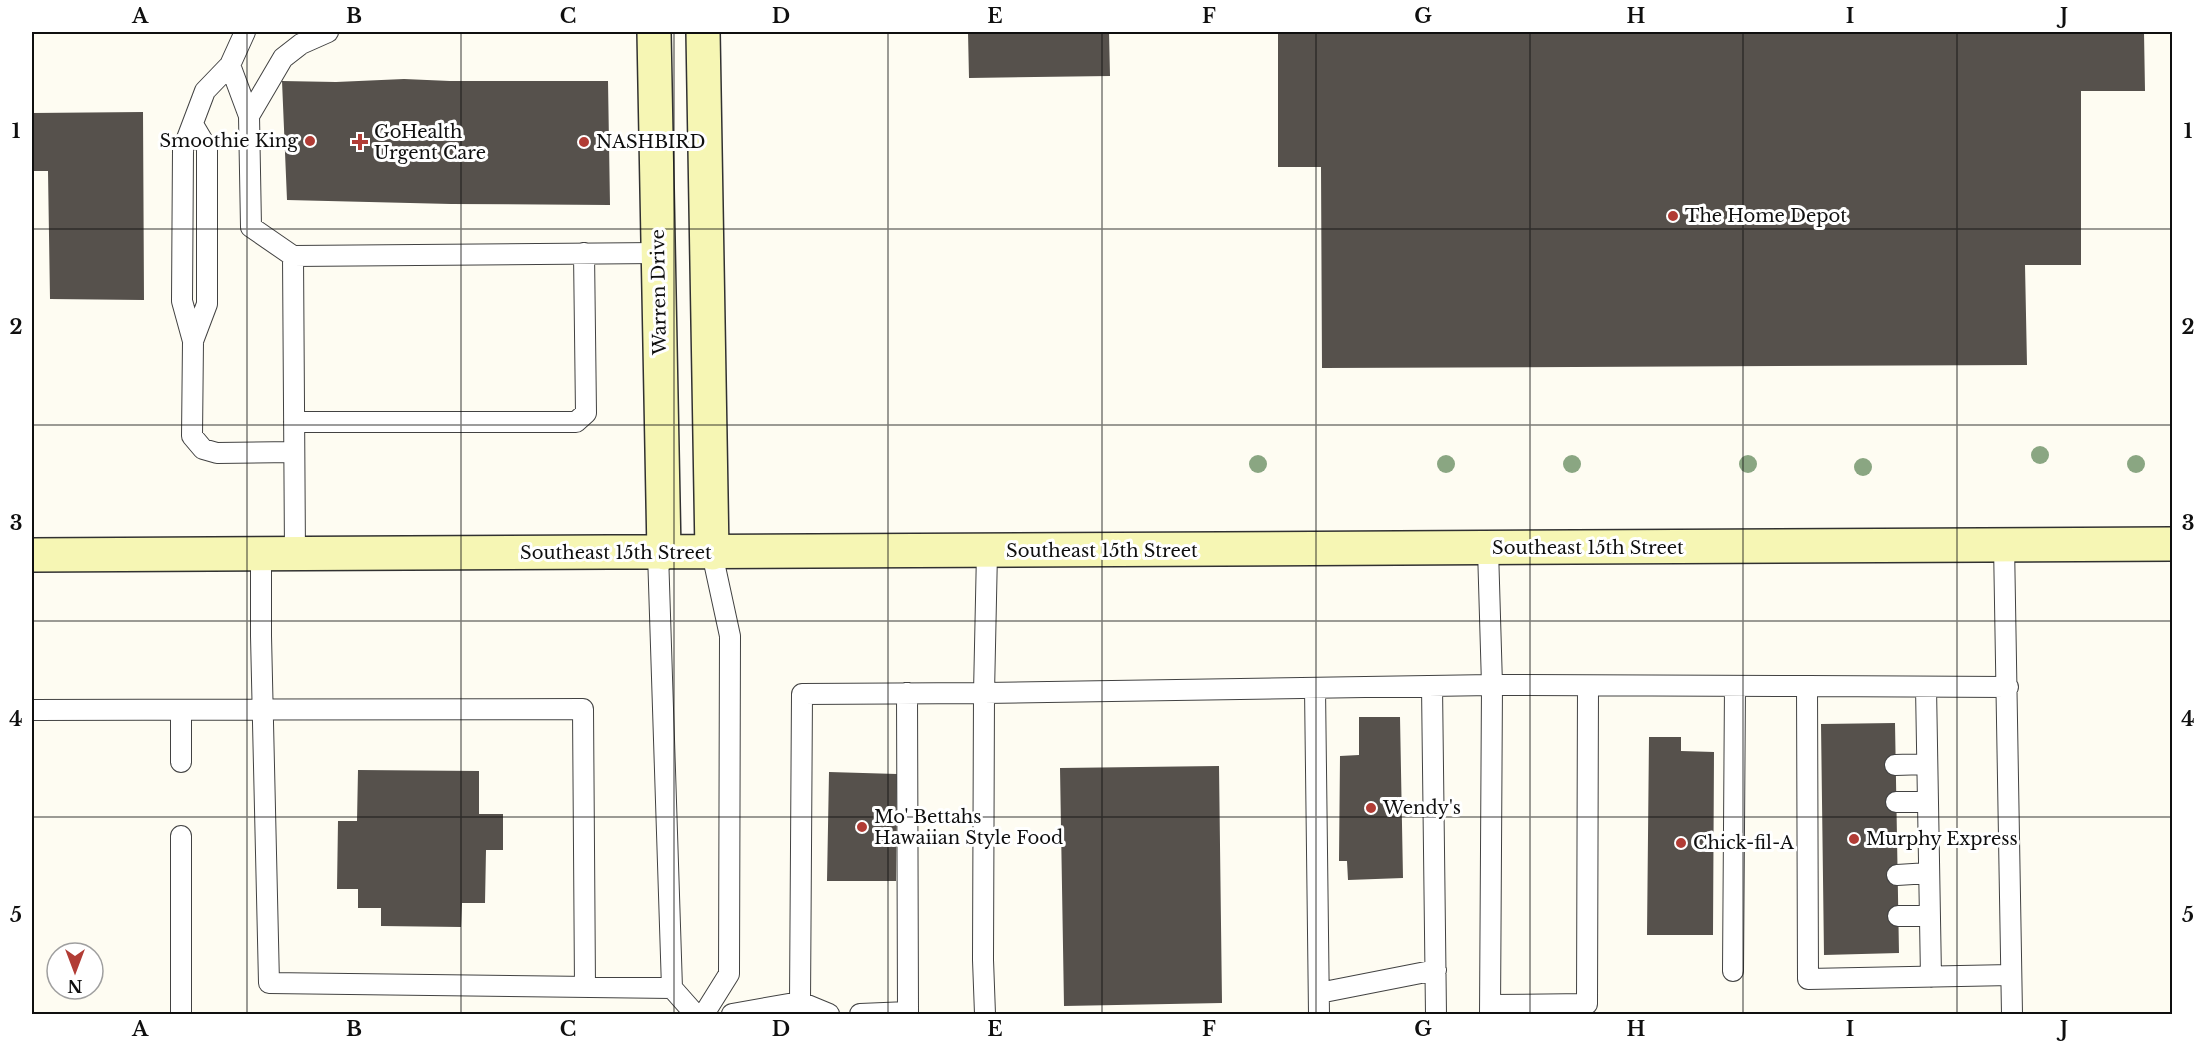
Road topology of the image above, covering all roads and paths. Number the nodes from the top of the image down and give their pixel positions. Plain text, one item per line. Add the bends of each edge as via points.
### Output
1 (245, 32) edge
2 (328, 32) edge
3 (654, 32) edge
4 (703, 32) edge
5 (230, 65) junction
6 (249, 116) junction
7 (584, 253) junction
8 (658, 253) junction
9 (293, 256) junction
10 (294, 422) junction
11 (294, 452) junction
12 (2004, 544) junction
13 (2172, 544) edge
14 (1488, 549) junction
15 (987, 552) junction
16 (661, 553) junction
17 (712, 553) junction
18 (32, 555) edge
19 (261, 555) junction
20 (295, 555) junction
21 (1492, 685) junction
22 (1432, 686) junction
23 (1588, 686) junction
24 (1735, 686) junction
25 (1808, 686) junction
26 (1926, 687) junction
27 (2008, 687) junction
28 (1315, 688) junction
29 (907, 693) junction
30 (984, 693) junction
31 (32, 710) edge
32 (181, 710) junction
33 (263, 710) junction
34 (181, 762) dead end
35 (1927, 764) junction
36 (1895, 765) dead end
37 (1896, 801) dead end
38 (1928, 801) junction
39 (181, 836) dead end
40 (1929, 873) junction
41 (1897, 875) dead end
42 (1898, 916) dead end
43 (1930, 916) junction
44 (1436, 970) junction
45 (1733, 971) dead end
46 (2012, 975) junction
47 (1931, 976) junction
48 (585, 986) junction
49 (672, 988) junction
50 (1319, 993) junction
51 (800, 1002) junction
52 (1490, 1010) edge
53 (181, 1014) edge
54 (695, 1014) edge
55 (704, 1014) edge
56 (732, 1014) edge
57 (829, 1014) edge
58 (860, 1014) edge
59 (985, 1014) edge
60 (1318, 1014) edge
61 (1436, 1014) edge
62 (2012, 1014) edge

1 - 5 lane
2 - 6 lane via 301,44 283,58
3 - 8 main road, Warren Drive
4 - 17 main road
5 - 6 lane
5 - 11 lane via 205,91 183,149 182,301 193,341 192,436 203,449 218,453
6 - 9 lane via 251,227
7 - 8 lane
7 - 9 lane
7 - 10 lane via 586,413 576,422
8 - 16 main road, Warren Drive
9 - 10 lane
10 - 11 lane
11 - 20 lane
12 - 13 main road, Southeast 15th Street
12 - 14 main road, Southeast 15th Street
12 - 27 lane
14 - 15 main road, Southeast 15th Street
14 - 21 lane
15 - 17 main road, Southeast 15th Street
15 - 30 lane
16 - 17 main road, Southeast 15th Street
16 - 20 main road, Southeast 15th Street
16 - 49 lane
17 - 55 lane via 729,636 729,974
18 - 19 main road, Southeast 15th Street
19 - 20 main road, Southeast 15th Street
19 - 33 lane
21 - 22 lane
21 - 23 lane
21 - 52 lane
22 - 28 lane
22 - 44 lane
23 - 24 lane
23 - 52 lane via 1587,1004
24 - 25 lane
24 - 45 lane
25 - 26 lane
25 - 47 lane via 1816,875 1816,919 1808,979
26 - 27 lane
26 - 35 lane
27 - 46 lane
28 - 30 lane
28 - 50 lane
29 - 30 lane
29 - 51 lane via 802,694
29 - 58 lane via 908,1012
30 - 59 lane
31 - 32 lane
32 - 33 lane
32 - 34 lane
33 - 48 lane via 269,983
33 - 48 lane via 583,709
35 - 36 lane
35 - 38 lane
37 - 38 lane
38 - 40 lane
39 - 53 lane
40 - 41 lane
40 - 43 lane
42 - 43 lane
43 - 47 lane
44 - 50 lane
44 - 61 lane
46 - 47 lane
46 - 62 lane
48 - 49 lane
49 - 54 lane
50 - 60 lane
51 - 56 lane
51 - 57 lane

